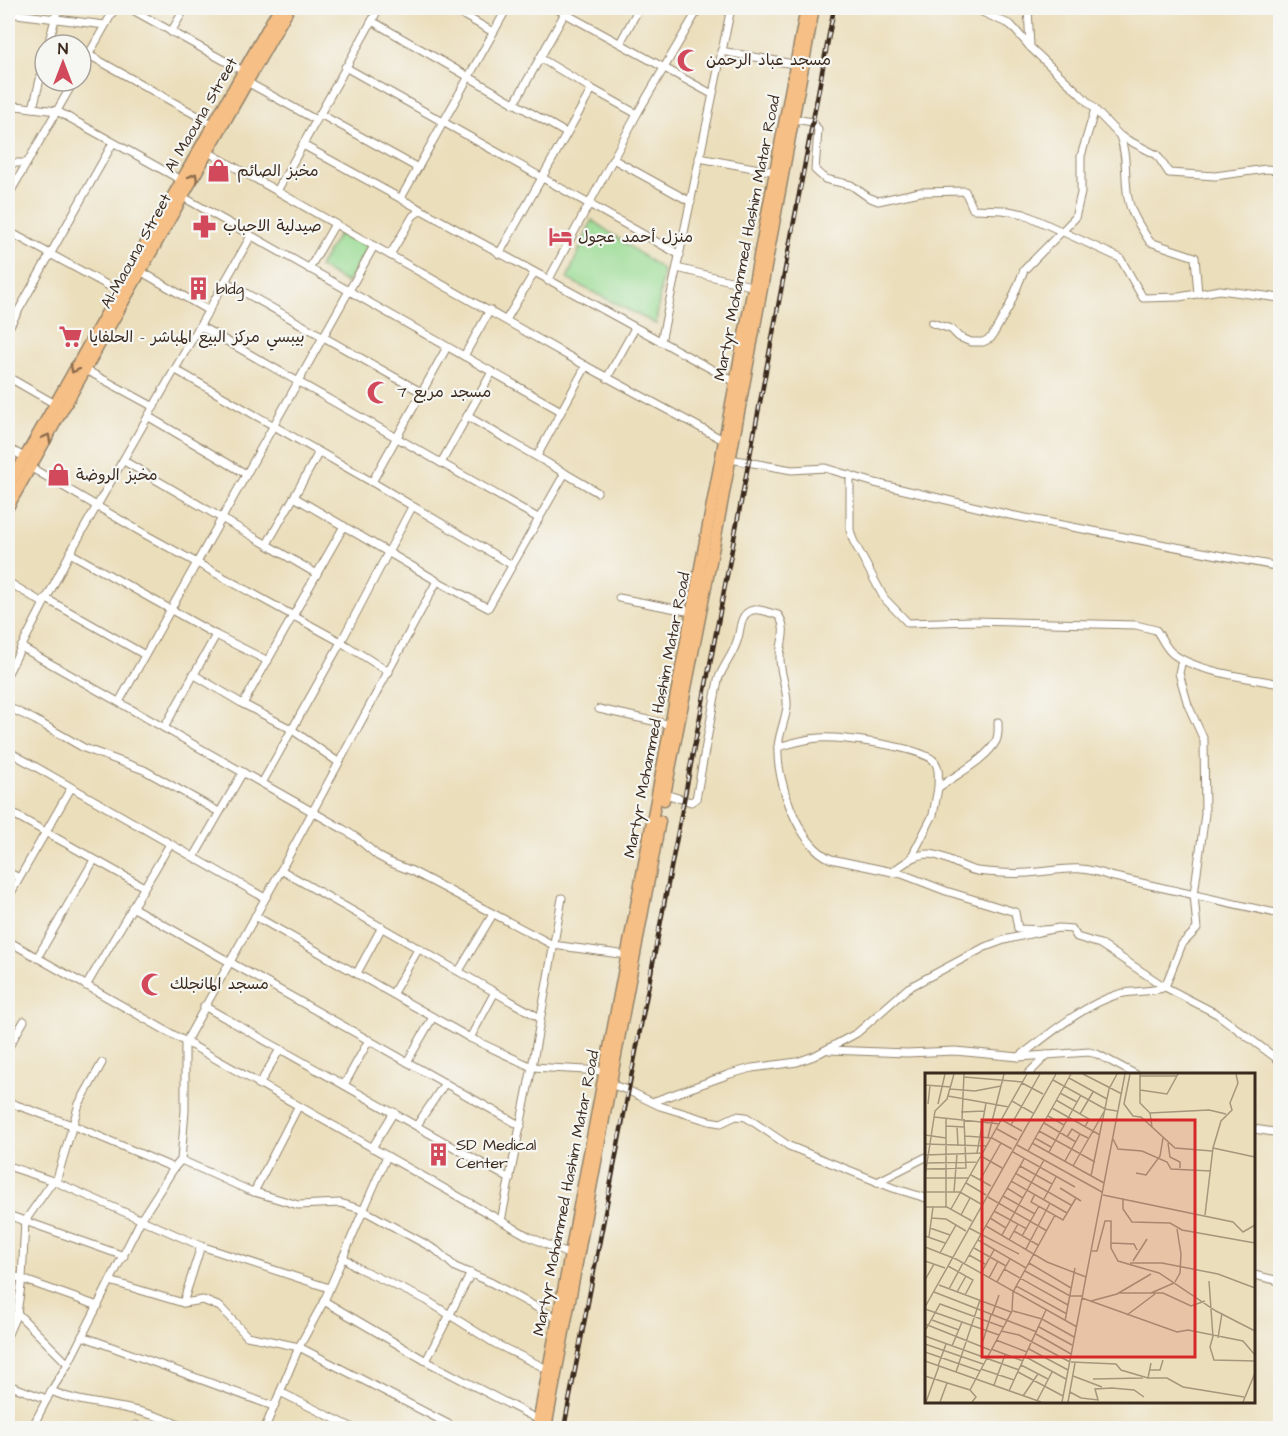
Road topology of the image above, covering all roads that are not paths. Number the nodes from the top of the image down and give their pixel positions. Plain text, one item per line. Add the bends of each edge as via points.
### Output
1 (58, 8) edge
2 (115, 8) edge
3 (129, 8) edge
4 (185, 8) edge
5 (279, 8) edge
6 (289, 8) edge
7 (379, 8) edge
8 (451, 8) edge
9 (507, 8) edge
10 (555, 8) edge
11 (639, 8) edge
12 (699, 8) edge
13 (731, 8) edge
14 (806, 8) edge
15 (814, 8) edge
16 (973, 8) edge
17 (1028, 8) edge
18 (565, 13) junction
19 (8, 14) edge
20 (55, 19) junction
21 (372, 21) junction
22 (105, 25) junction
23 (171, 32) junction
24 (493, 32) junction
25 (51, 33) edge
26 (620, 43) junction
27 (93, 48) edge
28 (1030, 48) junction
29 (721, 51) junction
30 (93, 57) edge
31 (540, 58) junction
32 (800, 65) junction
33 (345, 67) junction
34 (664, 68) junction
35 (243, 71) junction
36 (469, 77) junction
37 (247, 82) junction
38 (592, 89) junction
39 (37, 93) edge
40 (67, 93) edge
41 (712, 94) junction
42 (514, 104) junction
43 (8, 105) edge
44 (33, 108) junction
45 (1095, 109) junction
46 (57, 111) junction
47 (637, 114) junction
48 (318, 117) junction
49 (794, 119) junction
50 (444, 122) junction
51 (212, 124) junction
52 (566, 133) junction
53 (1120, 136) junction
54 (113, 142) junction
55 (303, 145) junction
56 (208, 152) junction
57 (699, 158) junction
58 (613, 159) junction
59 (8, 163) edge
60 (26, 163) junction
61 (418, 168) junction
62 (1281, 170) edge
63 (776, 172) junction
64 (541, 178) junction
65 (181, 180) junction
66 (277, 191) junction
67 (8, 196) edge
68 (183, 197) junction
69 (401, 198) junction
70 (691, 202) junction
71 (588, 205) junction
72 (421, 210) junction
73 (335, 224) junction
74 (8, 231) edge
75 (1061, 231) junction
76 (251, 236) junction
77 (374, 246) junction
78 (50, 254) junction
79 (499, 254) junction
80 (390, 255) junction
81 (680, 255) junction
82 (677, 268) junction
83 (309, 269) junction
84 (142, 272) junction
85 (534, 273) junction
86 (548, 281) junction
87 (226, 282) junction
88 (755, 287) junction
89 (118, 291) junction
90 (348, 291) junction
91 (1198, 294) junction
92 (1281, 298) edge
93 (490, 310) junction
94 (209, 311) junction
95 (506, 320) junction
96 (932, 323) dead end
97 (200, 326) junction
98 (635, 328) junction
99 (8, 329) edge
100 (322, 336) junction
101 (661, 342) junction
102 (447, 346) junction
103 (464, 356) junction
104 (586, 366) junction
105 (86, 370) junction
106 (176, 370) junction
107 (492, 372) junction
108 (8, 377) edge
109 (607, 378) junction
110 (298, 381) junction
111 (735, 382) junction
112 (421, 392) junction
113 (55, 404) junction
114 (154, 407) junction
115 (561, 411) junction
116 (467, 416) junction
117 (149, 417) junction
118 (274, 427) junction
119 (396, 437) junction
120 (725, 441) junction
121 (8, 447) edge
122 (319, 452) junction
123 (537, 456) junction
124 (730, 459) junction
125 (124, 461) junction
126 (27, 462) junction
127 (441, 464) junction
128 (564, 473) junction
129 (246, 474) junction
130 (850, 475) junction
131 (372, 482) junction
132 (8, 487) edge
133 (597, 492) dead end
134 (294, 497) junction
135 (8, 507) edge
136 (97, 507) junction
137 (412, 507) junction
138 (221, 518) junction
139 (538, 518) junction
140 (344, 526) junction
141 (267, 544) junction
142 (387, 552) junction
143 (70, 553) junction
144 (196, 563) junction
145 (512, 565) junction
146 (1281, 567) edge
147 (317, 574) junction
148 (437, 581) junction
149 (8, 582) edge
150 (619, 598) dead end
151 (44, 601) junction
152 (171, 608) junction
153 (692, 612) junction
154 (294, 616) junction
155 (216, 634) junction
156 (341, 642) junction
157 (21, 647) junction
158 (145, 655) junction
159 (1182, 660) junction
160 (268, 661) junction
161 (389, 672) junction
162 (8, 673) edge
163 (193, 674) junction
164 (1281, 684) edge
165 (119, 702) junction
166 (243, 704) junction
167 (8, 707) edge
168 (599, 709) dead end
169 (998, 722) dead end
170 (671, 725) junction
171 (164, 728) junction
172 (291, 729) junction
173 (778, 747) junction
174 (8, 751) edge
175 (338, 762) junction
176 (243, 772) junction
177 (262, 783) junction
178 (71, 788) junction
179 (938, 788) junction
180 (665, 794) junction
181 (8, 811) edge
182 (311, 811) junction
183 (219, 812) junction
184 (45, 832) junction
185 (170, 844) junction
186 (194, 857) junction
187 (94, 860) junction
188 (910, 860) junction
189 (281, 870) junction
190 (8, 872) edge
191 (892, 872) junction
192 (19, 878) junction
193 (144, 887) junction
194 (1194, 894) junction
195 (8, 898) edge
196 (265, 898) junction
197 (562, 898) dead end
198 (132, 907) junction
199 (492, 914) junction
200 (1281, 914) edge
201 (255, 916) junction
202 (382, 927) junction
203 (1047, 930) junction
204 (8, 941) edge
205 (553, 945) junction
206 (419, 948) junction
207 (627, 955) junction
208 (37, 958) junction
209 (230, 961) junction
210 (459, 971) junction
211 (357, 973) junction
212 (86, 986) junction
213 (1165, 987) junction
214 (495, 992) junction
215 (393, 993) junction
216 (204, 1006) junction
217 (434, 1017) junction
218 (540, 1018) junction
219 (24, 1021) dead end
220 (470, 1038) junction
221 (369, 1040) junction
222 (185, 1042) junction
223 (8, 1048) edge
224 (280, 1049) junction
225 (826, 1050) junction
226 (1047, 1055) junction
227 (1019, 1057) junction
228 (1281, 1061) edge
229 (407, 1062) junction
230 (102, 1063) dead end
231 (532, 1067) junction
232 (1029, 1073) edge
233 (1134, 1073) edge
234 (606, 1079) junction
235 (445, 1083) junction
236 (259, 1084) junction
237 (344, 1085) junction
238 (8, 1102) edge
239 (652, 1102) junction
240 (298, 1107) junction
241 (394, 1112) junction
242 (72, 1125) junction
243 (417, 1125) junction
244 (521, 1126) junction
245 (1255, 1129) edge
246 (1281, 1133) edge
247 (372, 1148) junction
248 (387, 1156) junction
249 (925, 1157) edge
250 (181, 1160) junction
251 (8, 1166) edge
252 (174, 1167) junction
253 (510, 1179) junction
254 (54, 1181) junction
255 (877, 1182) junction
256 (254, 1192) junction
257 (925, 1197) edge
258 (363, 1210) junction
259 (8, 1215) edge
260 (141, 1218) junction
261 (25, 1221) junction
262 (501, 1221) junction
263 (201, 1246) junction
264 (570, 1255) junction
265 (124, 1256) junction
266 (343, 1257) junction
267 (471, 1273) junction
268 (8, 1274) edge
269 (1255, 1275) edge
270 (22, 1279) junction
271 (110, 1281) junction
272 (1281, 1281) edge
273 (329, 1288) junction
274 (324, 1302) junction
275 (183, 1303) junction
276 (98, 1306) junction
277 (17, 1313) junction
278 (451, 1314) junction
279 (558, 1319) junction
280 (8, 1334) edge
281 (82, 1336) junction
282 (299, 1347) junction
283 (426, 1360) junction
284 (68, 1364) junction
285 (549, 1370) junction
286 (8, 1385) edge
287 (51, 1391) junction
288 (280, 1392) junction
289 (47, 1399) junction
290 (273, 1406) junction
291 (541, 1426) edge
292 (32, 1428) edge
293 (186, 1428) edge
294 (265, 1428) edge
295 (353, 1428) edge
296 (456, 1428) edge

1 - 20 street
2 - 22 street
3 - 23 street
4 - 23 street
5 - 35 main road, Al Maouna Street
6 - 37 main road, Al-Maouna Street
7 - 21 street
8 - 24 street
9 - 24 street
10 - 18 street
11 - 26 street
12 - 34 street
13 - 29 street
14 - 32 main road, Martyr Mohammed Hashim Matar Road
15 - 32 main road, Martyr Mohammed Hashim Matar Road
16 - 28 street via 1011,25
17 - 28 street
18 - 26 street
18 - 31 street
19 - 20 street
20 - 22 street
20 - 25 street
21 - 33 street
21 - 36 street
22 - 27 street
23 - 35 street
24 - 36 street
26 - 34 street
28 - 45 street
29 - 32 street
29 - 41 street
30 - 51 street
31 - 38 street
31 - 42 street
32 - 49 main road, Martyr Mohammed Hashim Matar Road
32 - 63 main road, Martyr Mohammed Hashim Matar Road
33 - 48 street
33 - 50 street
34 - 41 street
34 - 47 street
35 - 51 main road, Al Maouna Street
36 - 42 street
36 - 50 street
37 - 48 street
37 - 56 main road, Al-Maouna Street
38 - 47 street
38 - 52 street
39 - 44 street
40 - 46 street
41 - 57 street
42 - 52 street
43 - 44 street
44 - 46 street
45 - 53 street
45 - 75 street via 1081,156 1079,209 1071,224
46 - 54 street
46 - 60 street
47 - 58 street
48 - 55 street
48 - 61 street
49 - 75 street via 813,122 818,130 818,175 851,185 873,200 884,202 920,192 965,191 973,209 1024,214
49 - 124 main road, Martyr Mohammed Hashim Matar Road
50 - 61 street
50 - 64 street
51 - 65 main road, Al Maouna Street
52 - 64 street
53 - 62 street via 1157,155 1169,173 1215,176
53 - 91 street via 1126,158 1128,199 1135,217 1150,242 1195,257
54 - 65 street
54 - 78 street
55 - 66 street
55 - 69 street
56 - 66 street
68 -> 56 main road, Al-Maouna Street
57 - 63 street
57 - 70 street
58 - 70 street
58 - 71 street
59 - 60 street
60 - 67 street
61 - 69 street
63 - 88 main road, Martyr Mohammed Hashim Matar Road
64 - 71 street
64 - 79 street
65 - 89 main road, Al Maouna Street
66 - 73 street
68 - 76 street
68 - 84 main road, Al-Maouna Street
69 - 72 street
70 - 81 street
71 - 81 street
71 - 86 street
72 - 79 street
72 - 80 street via 413,216
73 - 77 street
73 - 83 street
74 - 78 street
75 - 91 street via 1120,258 1143,298
75 - 96 street via 1024,270 991,338 971,342
76 - 83 street
76 - 87 street
77 - 80 street
77 - 90 street
78 - 89 street
78 - 99 street
79 - 85 street
80 - 93 street
81 - 82 street
82 - 88 street
82 - 101 street
83 - 90 street
84 - 94 street
84 - 105 main road, Al-Maouna Street
85 - 86 street
85 - 95 street
86 - 98 street
87 - 94 street
87 - 100 street
88 - 111 main road, Martyr Mohammed Hashim Matar Road
89 -> 113 main road, Al Maouna Street
90 - 100 street
90 - 102 street
91 - 92 street via 1220,290
93 - 95 street
93 - 103 street
94 - 97 street
95 - 104 street
97 - 106 street
97 - 110 street
98 - 101 street
98 - 109 street
100 - 110 street
100 - 112 street
101 - 111 street
102 - 103 street
102 - 112 street
103 - 107 street
104 - 109 street
104 - 115 street
105 - 114 street
126 -> 105 main road, Al-Maouna Street
106 - 114 street
106 - 118 street
107 - 115 street
107 - 116 street
108 - 113 street
109 - 120 street
110 - 118 street
110 - 119 street
111 - 120 main road, Martyr Mohammed Hashim Matar Road
112 - 119 street
113 - 126 main road, Al Maouna Street
114 - 117 street
115 - 123 street
116 - 123 street
116 - 127 street
117 - 125 street
117 - 129 street
118 - 122 street
118 - 129 street
119 - 127 street
119 - 131 street
120 - 153 main road, Martyr Mohammed Hashim Matar Road
121 - 126 street
122 - 131 street
122 - 134 street
123 - 128 street
124 - 130 street via 792,470 825,468
124 - 180 main road, Martyr Mohammed Hashim Matar Road
125 - 136 street
125 - 138 street
126 - 132 main road, Al Maouna Street
126 - 135 main road, Al-Maouna Street
126 - 136 street
127 - 139 street
128 - 133 street
128 - 139 street
129 - 138 street
130 - 146 street via 1010,515
130 - 159 street via 853,540 884,598 908,623 1136,625 1156,630 1170,651
131 - 137 street
134 - 140 street
134 - 141 street
136 - 143 street
136 - 144 street
137 - 142 street
137 - 145 street
138 - 141 street
138 - 144 street
139 - 145 street
140 - 142 street
140 - 147 street
141 - 147 street
142 - 148 street
142 - 156 street
143 - 151 street
143 - 152 street
144 - 152 street
144 - 154 street
145 - 148 street via 488,608
147 - 154 street
148 - 161 street
149 - 151 street
150 - 153 street
151 - 157 street
151 - 158 street
152 - 155 street
152 - 158 street
153 - 170 main road, Martyr Mohammed Hashim Matar Road
154 - 156 street
154 - 160 street
155 - 160 street
155 - 163 street
156 - 161 street
156 - 172 street
157 - 162 street
157 - 165 street
158 - 165 street
159 - 164 street
159 - 194 street via 1182,684 1204,740 1205,814
160 - 166 street
161 - 175 street
163 - 166 street
163 - 171 street
165 - 171 street
166 - 172 street
167 - 183 street via 84,748 144,770
168 - 170 street
169 - 179 street via 994,744
170 - 207 main road, Martyr Mohammed Hashim Matar Road
171 - 176 street
172 - 175 street
172 - 177 street
173 - 179 street via 832,738 918,752 937,764
173 - 180 street via 787,704 781,673 783,625 778,615 752,610 742,618 737,641 718,680 696,799 691,802
173 - 191 street via 782,785 816,850 831,859
174 - 178 street
175 - 182 street
176 - 177 street
176 - 183 street
177 - 182 street
178 - 184 street
178 - 185 street
179 - 188 street via 933,815
180 - 234 main road, Martyr Mohammed Hashim Matar Road
181 - 184 street
182 - 189 street
182 - 199 street via 389,862
183 - 186 street
184 - 187 street
184 - 192 street
185 - 186 street
185 - 193 street
186 - 196 street
187 - 193 street
187 - 208 street
188 - 191 street
188 - 194 street via 937,855 974,870 1017,874 1076,867
189 - 196 street
189 - 202 street
190 - 192 street
191 - 203 street via 1015,912 1018,929
192 - 195 street
193 - 198 street
194 - 200 street
194 - 213 street via 1197,929 1182,944
196 - 201 street
197 - 205 street
198 - 209 street
198 - 212 street
199 - 205 street
199 - 210 street
201 - 209 street
201 - 211 street
202 - 206 street
202 - 211 street
203 - 213 street via 1072,929 1077,937 1100,944
203 - 225 street via 985,947 920,981 896,997 857,1034
204 - 208 street
205 - 207 street
205 - 218 street
206 - 210 street
206 - 215 street
207 - 234 main road, Martyr Mohammed Hashim Matar Road
208 - 212 street
209 - 216 street
209 - 221 street
210 - 214 street
211 - 215 street
212 - 222 street
213 - 227 street via 1119,994 1054,1030
213 - 228 street via 1217,1014
214 - 218 street
214 - 220 street
215 - 217 street
216 - 222 street
216 - 224 street
217 - 220 street
217 - 229 street
218 - 231 street
219 - 223 street
220 - 231 street
221 - 229 street
221 - 237 street
222 - 236 street
222 - 250 street
224 - 236 street
224 - 237 street
225 - 227 street via 955,1051
225 - 239 street via 797,1062 730,1074
226 - 227 street
226 - 232 street
226 - 233 street via 1097,1054
229 - 235 street
230 - 242 street
231 - 234 street
231 - 244 street
234 - 239 street
234 - 264 main road, Martyr Mohammed Hashim Matar Road
234 - 291 main road, Martyr Mohammed Hashim Matar Road
235 - 243 street
235 - 244 street
236 - 240 street
237 - 241 street
238 - 242 street
239 - 255 street via 715,1122 746,1117 780,1142
240 - 247 street
240 - 256 street
241 - 243 street
241 - 247 street
242 - 252 street
242 - 254 street
243 - 253 street
244 - 253 street
245 - 246 street
247 - 248 street
248 - 258 street
248 - 262 street
249 - 255 street
250 - 252 street
250 - 256 street
251 - 254 street
252 - 260 street
253 - 262 street
254 - 260 street
254 - 261 street
255 - 257 street
256 - 258 street via 298,1205 340,1203
258 - 266 street
258 - 267 street
259 - 261 street
260 - 263 street
260 - 265 street
261 - 265 street
261 - 270 street
262 - 264 street
263 - 273 street
263 - 275 street
264 - 279 main road, Martyr Mohammed Hashim Matar Road
265 - 271 street
266 - 273 street
266 - 278 street
267 - 278 street
267 - 279 street
268 - 270 street
269 - 272 street
270 - 276 street
270 - 277 street
271 - 275 street
271 - 276 street
273 - 274 street
274 - 282 street
274 - 283 street
275 - 282 street via 203,1300 220,1307 247,1336
276 - 281 street
277 - 280 street
277 - 284 street
278 - 283 street
278 - 285 street via 494,1343
279 - 285 main road, Martyr Mohammed Hashim Matar Road
281 - 284 street
281 - 290 street
282 - 288 street
282 - 296 street
283 - 291 street
284 - 287 street
285 - 291 main road, Martyr Mohammed Hashim Matar Road
286 - 289 street
287 - 289 street
287 - 293 street via 80,1402 138,1411
288 - 290 street
288 - 295 street
289 - 292 street
290 - 294 street

